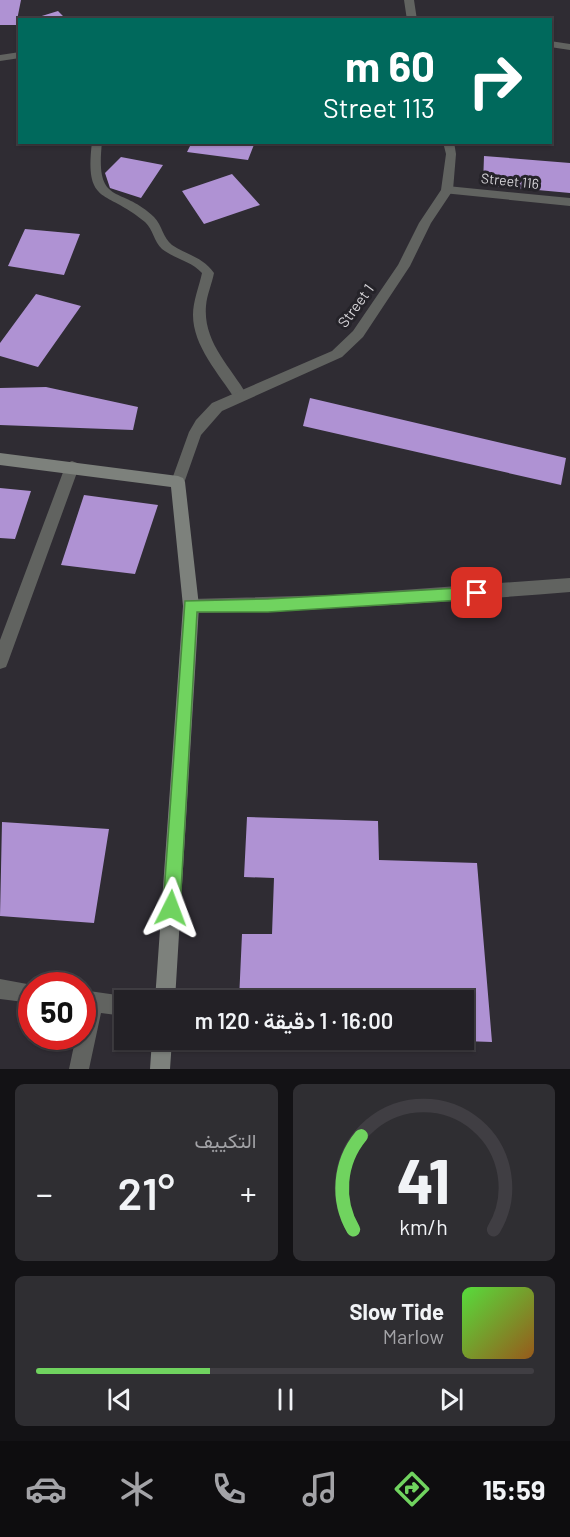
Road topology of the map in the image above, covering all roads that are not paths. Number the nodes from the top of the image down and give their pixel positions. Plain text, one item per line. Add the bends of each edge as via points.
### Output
1 (409, 0) edge
2 (412, 18) edge
3 (552, 44) edge
4 (570, 47) edge
5 (18, 55) edge
6 (0, 58) edge
7 (96, 144) edge
8 (448, 144) edge
9 (447, 189) junction
10 (570, 202) edge
11 (240, 395) junction
12 (0, 459) edge
13 (72, 467) junction
14 (178, 482) junction
15 (570, 585) edge
16 (190, 606) junction
17 (0, 662) edge
18 (0, 989) edge
19 (166, 990) edge
20 (18, 991) edge
21 (96, 1002) edge
22 (114, 1005) edge
23 (82, 1050) edge
24 (161, 1050) edge
25 (79, 1069) edge
26 (160, 1069) edge

1 - 2 street
3 - 4 street
5 - 6 street
7 - 11 street via 96,185 152,222 166,246 203,265 208,273 199,306 201,326
8 - 9 street, Street 1
9 - 10 street, Street 116
9 - 11 street, Street 1 via 404,266 358,334 337,354
11 - 14 street, Street 1 via 203,419 190,440
12 - 13 main road
13 - 14 main road
13 - 17 street
14 - 16 main road
15 - 16 street via 408,598
16 - 19 main road
18 - 20 street
21 - 22 street
23 - 25 street
24 - 26 main road

